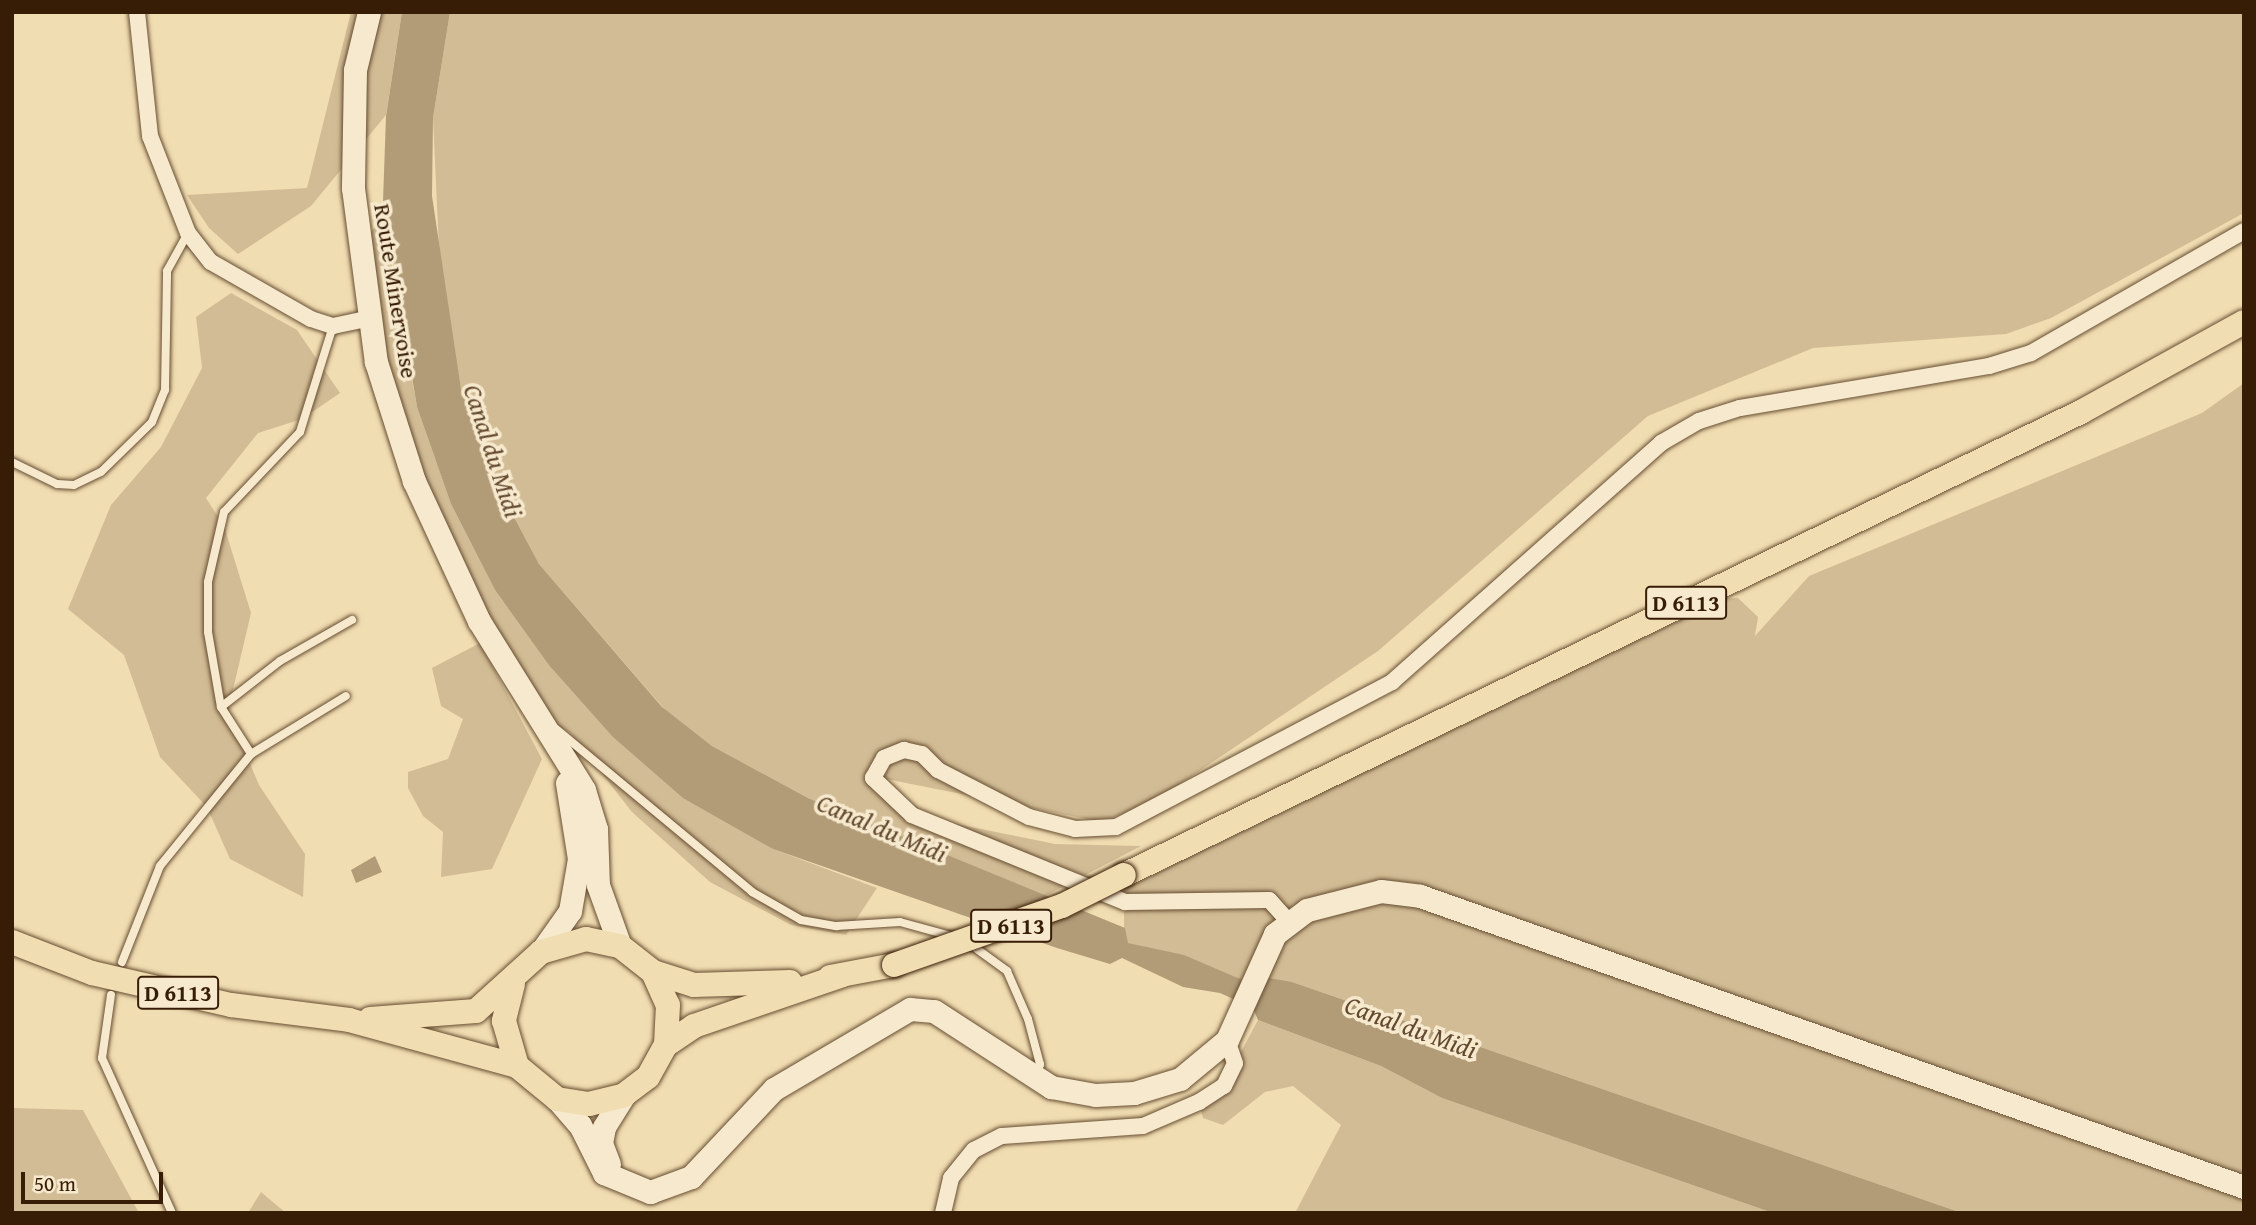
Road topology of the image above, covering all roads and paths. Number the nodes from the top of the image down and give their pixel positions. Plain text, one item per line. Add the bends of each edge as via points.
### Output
1 (137, 12) edge
2 (369, 12) edge
3 (2244, 231) edge
4 (188, 233) junction
5 (370, 318) junction
6 (2244, 322) edge
7 (333, 326) junction
8 (12, 462) edge
9 (352, 620) dead end
10 (346, 696) dead end
11 (221, 707) junction
12 (537, 714) junction
13 (558, 749) junction
14 (251, 754) junction
15 (1290, 923) junction
16 (12, 942) edge
17 (620, 946) junction
18 (541, 952) junction
19 (122, 962) dead end
20 (653, 972) junction
21 (843, 975) junction
22 (513, 984) junction
23 (111, 995) dead end
24 (349, 1020) junction
25 (1232, 1030) junction
26 (666, 1045) junction
27 (517, 1066) junction
28 (1035, 1076) junction
29 (624, 1095) junction
30 (557, 1099) junction
31 (2244, 1187) edge
32 (629, 1188) junction
33 (172, 1213) edge
34 (943, 1213) edge

1 - 4 street via 150,136
2 - 5 street, Route Minervoise via 355,70 353,188
3 - 15 street via 2031,353 1989,366 1740,408 1699,421 1661,443 1392,681 1116,827 1075,829 1029,817 938,770 922,754 904,750 884,758 873,778 912,815 1125,902 1269,900
4 - 7 street via 211,262
4 - 8 lane via 167,271 165,390 152,422 101,472 74,485 57,484
5 - 7 street
5 - 12 street, Route Minervoise via 376,362 414,481 479,621
6 - 21 main road, D 6113, bridge via 2081,412 1062,906 894,965
7 - 11 lane via 300,432 242,487 214,538 208,632
9 - 11 lane via 280,661
10 - 14 lane
11 - 14 lane
12 - 13 street, Route Minervoise
12 - 28 lane via 752,892 801,920 836,926 900,922 984,950 1007,971 1018,994 1040,1064
13 - 17 street, Route Minervoise via 584,790 596,830 598,885
13 - 18 street via 579,859 569,911
14 - 19 lane via 160,866
15 - 25 street via 1275,934
15 - 31 street via 1344,896 1381,891 1420,896
16 - 24 main road, D 6113 via 92,973 231,1005
17 - 18 main road via 586,939
17 - 20 main road
18 - 22 main road
20 - 21 main road, D 6113 via 694,985 760,987
20 - 26 main road via 668,1005
21 - 26 main road, D 6113 via 802,993 721,1013
22 - 24 main road, D 6113 via 476,1011
22 - 27 main road via 504,1021
23 - 33 lane via 102,1058
24 - 27 main road, D 6113
25 - 28 street via 1180,1079 1134,1093 1095,1095 1051,1087
25 - 34 street via 1236,1063 1224,1086 1190,1107 1143,1126 1002,1136 974,1150 951,1178
26 - 29 main road via 648,1077
27 - 30 main road
28 - 32 street via 934,1011 910,1009 774,1089 691,1177 650,1192
29 - 30 main road via 589,1104
29 - 32 street via 601,1143 606,1160
30 - 32 street via 580,1125 604,1173

